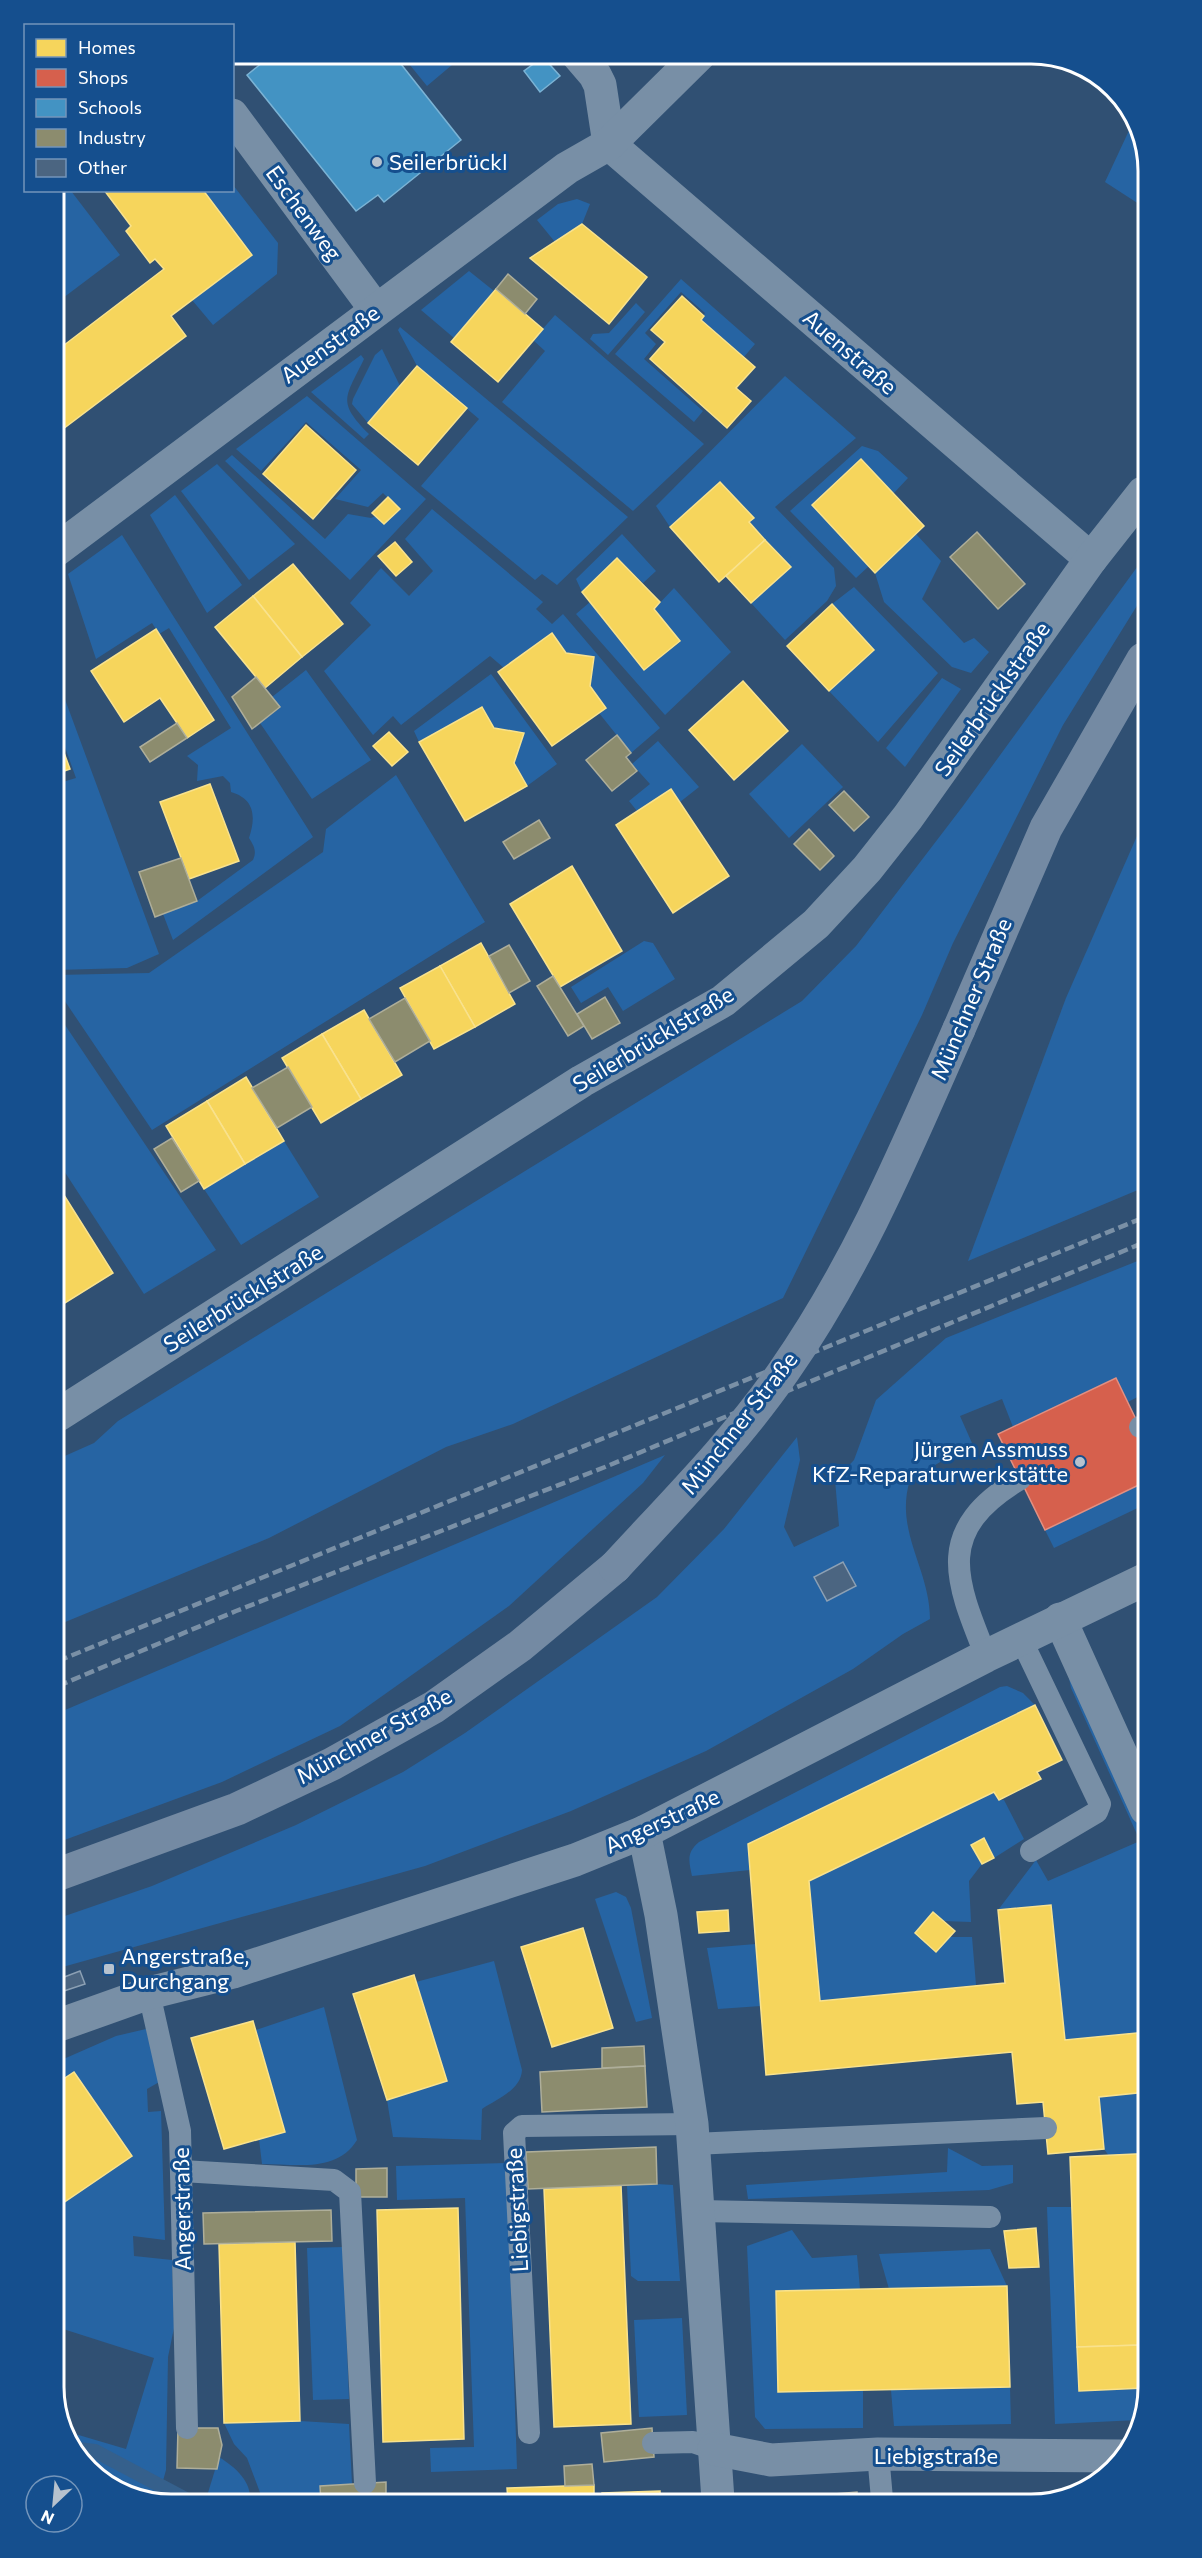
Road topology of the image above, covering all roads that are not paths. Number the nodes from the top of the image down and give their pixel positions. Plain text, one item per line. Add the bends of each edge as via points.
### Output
1 (586, 64) edge
2 (689, 65) edge
3 (234, 119) edge
4 (609, 144) junction
5 (376, 310) junction
6 (1138, 499) edge
7 (65, 544) edge
8 (1091, 560) junction
9 (1138, 668) edge
10 (64, 1411) edge
11 (1020, 1479) dead end
12 (1138, 1583) edge
13 (1060, 1619) junction
14 (1021, 1639) junction
15 (987, 1656) junction
16 (1138, 1791) edge
17 (644, 1832) junction
18 (1031, 1851) dead end
19 (64, 1872) edge
20 (149, 1993) junction
21 (64, 2023) edge
22 (1046, 2128) dead end
23 (693, 2134) junction
24 (182, 2170) junction
25 (699, 2211) junction
26 (990, 2217) dead end
27 (187, 2428) dead end
28 (529, 2433) dead end
29 (653, 2443) dead end
30 (714, 2449) junction
31 (878, 2454) junction
32 (1112, 2456) edge
33 (365, 2483) dead end
34 (717, 2494) edge
35 (882, 2494) edge

1 - 4 street via 600,85
2 - 4 street, Auenstraße
3 - 5 street, Eschenweg
4 - 5 street, Auenstraße via 567,168
4 - 8 street, Auenstraße
5 - 7 street, Auenstraße
6 - 8 street, Seilerbrücklstraße
8 - 10 street, Seilerbrücklstraße via 867,869 816,924 732,994 582,1081
9 - 19 main road, Münchner Straße, bridge via 1046,828 888,1190 849,1267 784,1371 729,1441 615,1567 520,1646 443,1700 332,1764 237,1809
11 - 15 lane via 974,1514 959,1548 962,1593
12 - 13 street, Angerstraße
13 - 14 street, Angerstraße
13 - 16 street
14 - 15 street, Angerstraße
14 - 18 lane via 1100,1804 1097,1812
15 - 17 street, Angerstraße
17 - 20 street, Angerstraße via 575,1860 233,1972
17 - 23 street via 661,1915
20 - 21 street, Angerstraße
20 - 24 lane, Angerstraße via 178,2110
22 - 23 lane
23 - 25 street
23 - 28 lane, Liebigstraße via 522,2126 514,2133
24 - 27 lane, Angerstraße
24 - 33 lane via 334,2180 350,2192
25 - 26 lane
25 - 30 street
29 - 30 lane via 693,2442
30 - 31 street, Liebigstraße via 771,2460
30 - 34 street
31 - 32 street, Liebigstraße
31 - 35 lane

